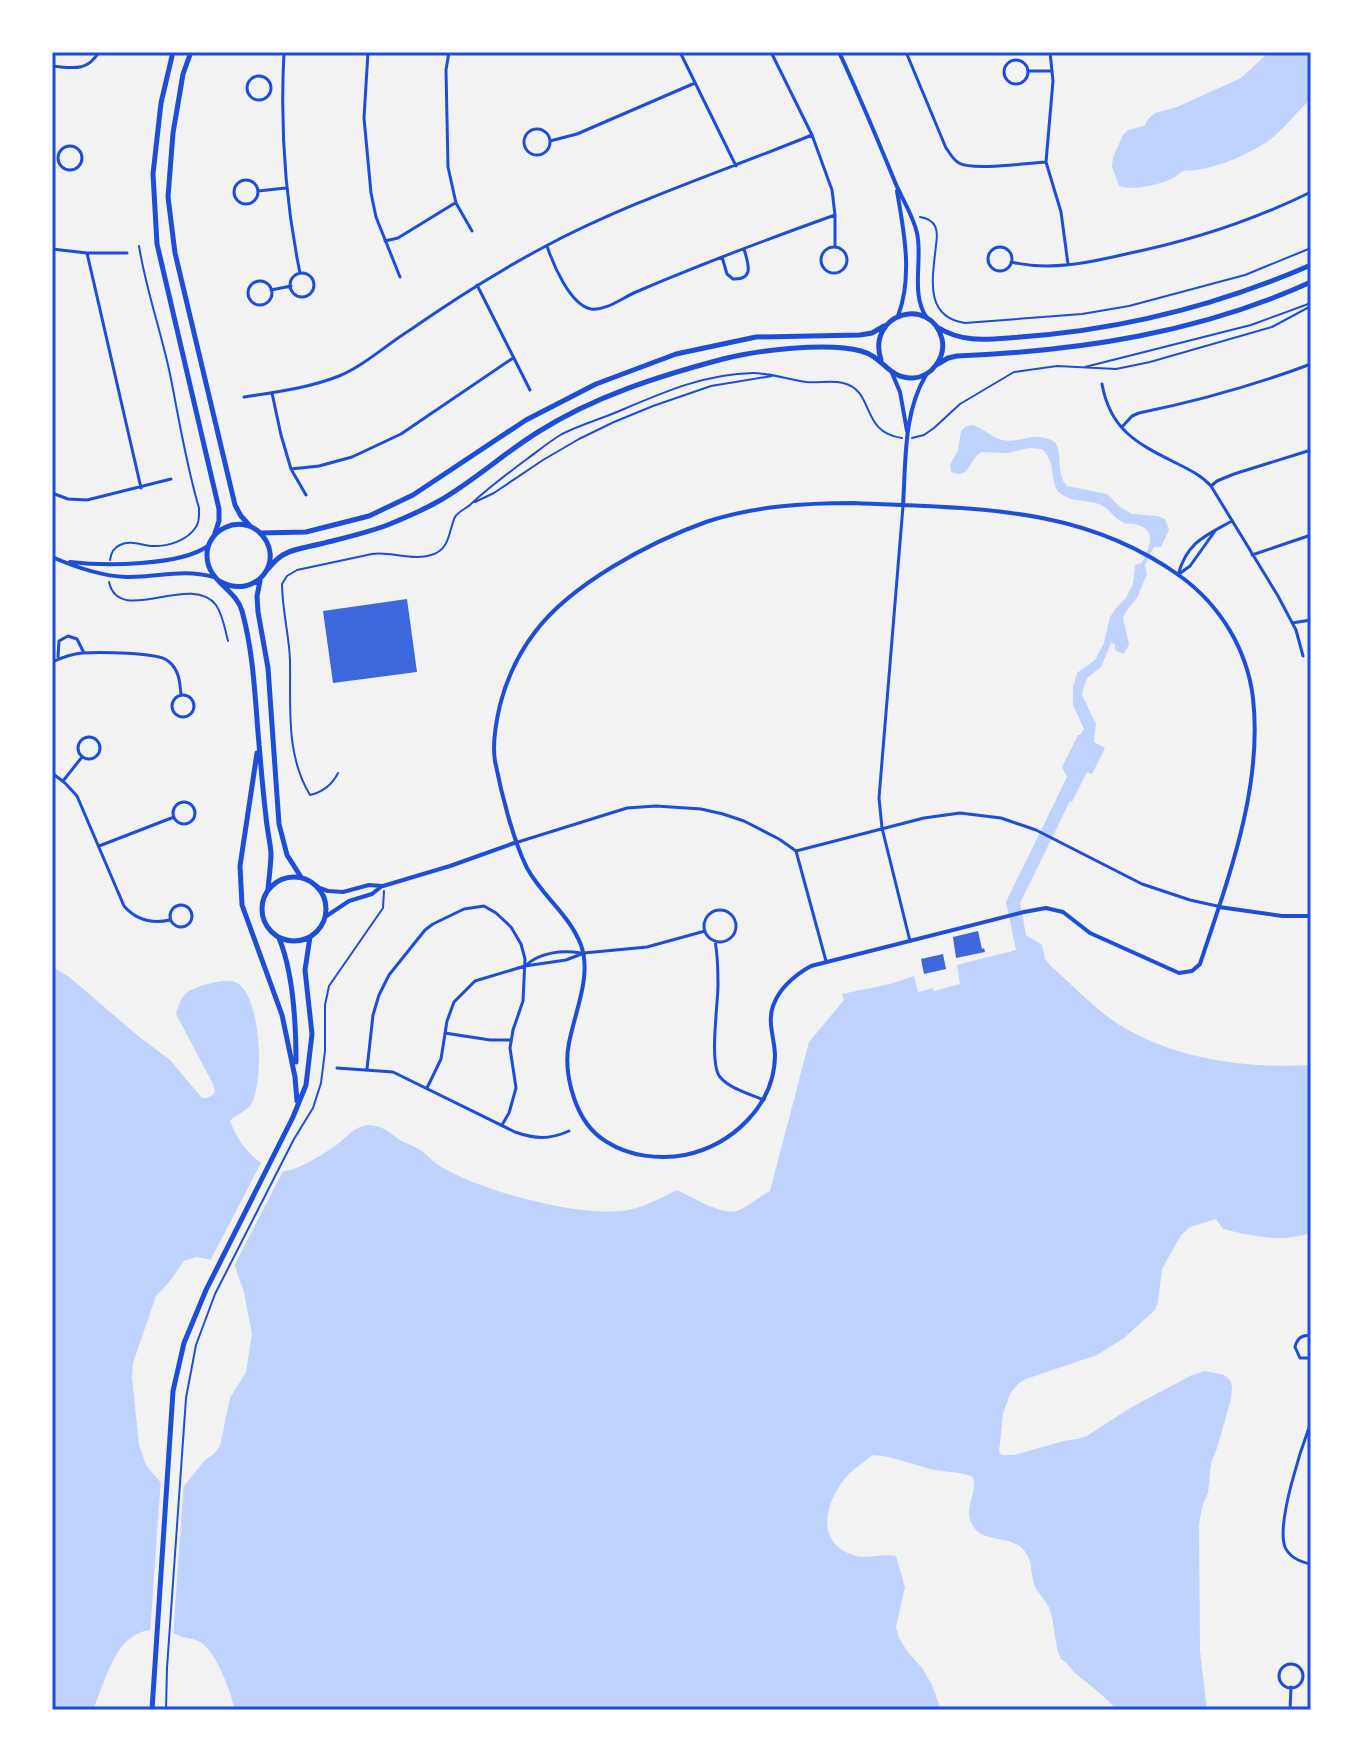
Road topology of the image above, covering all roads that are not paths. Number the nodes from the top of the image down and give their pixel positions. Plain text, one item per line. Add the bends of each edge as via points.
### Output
1 (99, 52) edge
2 (173, 52) edge
3 (191, 52) edge
4 (284, 52) edge
5 (368, 52) edge
6 (449, 52) edge
7 (680, 52) edge
8 (771, 52) edge
9 (839, 52) edge
10 (906, 52) edge
11 (1050, 52) edge
12 (52, 66) edge
13 (1028, 71) junction
14 (1052, 71) junction
15 (250, 81) joint
16 (695, 83) junction
17 (812, 135) junction
18 (550, 141) junction
19 (52, 151) edge
20 (60, 153) junction
21 (1046, 162) junction
22 (736, 166) junction
23 (896, 184) junction
24 (286, 188) junction
25 (257, 191) junction
26 (1311, 192) edge
27 (456, 203) junction
28 (835, 215) junction
29 (472, 231) dead end
30 (385, 241) junction
31 (918, 244) junction
32 (905, 245) junction
33 (547, 246) junction
34 (835, 247) junction
35 (52, 249) edge
36 (744, 249) junction
37 (87, 253) junction
38 (127, 253) dead end
39 (722, 257) junction
40 (1011, 262) junction
41 (1068, 264) junction
42 (1311, 265) edge
43 (300, 273) junction
44 (400, 277) dead end
45 (1311, 282) edge
46 (477, 285) junction
47 (291, 286) junction
48 (271, 290) junction
49 (898, 316) junction
50 (929, 319) junction
51 (885, 325) junction
52 (937, 327) junction
53 (513, 358) junction
54 (881, 360) junction
55 (937, 364) junction
56 (1311, 364) edge
57 (892, 373) junction
58 (927, 373) junction
59 (1102, 384) dead end
60 (530, 390) dead end
61 (272, 392) junction
62 (244, 397) dead end
63 (1122, 427) junction
64 (907, 438) junction
65 (1311, 450) edge
66 (291, 469) junction
67 (171, 479) dead end
68 (1211, 486) junction
69 (141, 488) junction
70 (52, 493) edge
71 (306, 495) dead end
72 (903, 505) junction
73 (1232, 521) junction
74 (250, 527) junction
75 (1215, 531) junction
76 (261, 533) junction
77 (1311, 535) edge
78 (214, 536) junction
79 (208, 546) junction
80 (1252, 555) junction
81 (52, 557) edge
82 (62, 562) junction
83 (267, 570) junction
84 (1178, 575) junction
85 (217, 579) junction
86 (260, 579) junction
87 (1311, 620) edge
88 (1292, 623) junction
89 (84, 653) junction
90 (1303, 656) dead end
91 (58, 659) junction
92 (52, 662) edge
93 (181, 695) junction
94 (259, 744) junction
95 (82, 757) junction
96 (52, 773) edge
97 (63, 781) junction
98 (174, 817) junction
99 (882, 828) junction
100 (517, 842) junction
101 (98, 847) junction
102 (796, 851) junction
103 (301, 877) junction
104 (383, 886) junction
105 (317, 887) junction
106 (268, 889) junction
107 (1219, 907) junction
108 (1311, 916) edge
109 (325, 917) junction
110 (170, 920) junction
111 (705, 931) junction
112 (279, 937) junction
113 (310, 937) junction
114 (715, 941) junction
115 (910, 941) junction
116 (584, 953) junction
117 (826, 961) junction
118 (525, 966) junction
119 (445, 1033) junction
120 (511, 1040) junction
121 (337, 1068) dead end
122 (367, 1069) junction
123 (295, 1077) junction
124 (427, 1088) junction
125 (764, 1100) junction
126 (298, 1102) junction
127 (502, 1125) junction
128 (569, 1131) dead end
129 (1311, 1336) edge
130 (1311, 1358) edge
131 (1311, 1422) edge
132 (1311, 1564) edge
133 (1291, 1687) junction
134 (152, 1710) edge
135 (1290, 1710) edge

1 - 12 street via 90,64 78,68
2 - 78 main road via 153,174 157,244 219,509
3 - 74 main road via 173,133 168,197 175,253 235,505
4 - 24 street
5 - 30 street via 364,118 371,193
6 - 27 street via 448,167
7 - 16 street
8 - 17 street
9 - 23 street
10 - 21 street via 954,160 976,167
11 - 14 street
13 - 13 street via 1026,79 1015,84 1004,73 1015,60
13 - 14 street
14 - 21 street
15 - 15 street via 267,79 268,96 253,98
16 - 18 street
16 - 22 street
17 - 22 street
17 - 28 street via 832,190
18 - 18 street via 536,129 524,143 535,155 544,153
19 - 20 street
20 - 20 street via 65,169 80,164 77,149
21 - 41 street via 1061,212
22 - 33 street
23 - 31 street
23 - 32 street
24 - 25 street
24 - 43 street
25 - 25 street via 249,204 237,201 234,193 244,181
26 - 41 street via 1193,238
27 - 29 street
27 - 30 street
28 - 34 street
28 - 36 street
30 - 44 street
31 - 32 street
31 - 50 street via 920,300
32 - 49 street via 906,288
33 - 39 street via 571,295 595,309
33 - 46 street
34 - 34 street via 824,251 821,259 834,273 847,263 844,250
35 - 37 street
36 - 39 street
36 - 39 street via 749,268 743,278 727,274
37 - 38 street
37 - 69 street
40 - 40 street via 997,270 989,265 988,256 1003,248
40 - 41 street
42 - 52 main road via 1209,303 1100,328 978,339 950,335
43 - 47 street
43 - 47 street via 313,280 312,292 297,295
45 - 55 main road via 1230,313 1109,343 957,356
46 - 53 street
46 - 61 street via 359,366 321,382
47 - 48 street
48 - 48 street via 264,305 249,297 249,289 259,282
49 - 50 main road
49 - 51 main road
50 - 52 main road
51 - 54 main road via 878,342
51 - 76 main road via 860,335 756,337 676,354 596,384 526,420 413,495 369,516 306,532
52 - 55 main road via 943,345
53 - 60 street
53 - 66 street via 401,434 352,457
54 - 57 main road
54 - 83 main road via 846,348 765,351 666,375 593,402 539,431 410,516 281,555
55 - 58 main road
56 - 63 street via 1204,399 1139,413
57 - 58 main road via 910,378
57 - 64 street
58 - 64 street via 912,402
59 - 63 street
61 - 62 street
61 - 66 street
63 - 68 street via 1134,441
64 - 72 street
65 - 68 street
66 - 71 street
67 - 69 street
68 - 73 street
69 - 70 street via 77,501
72 - 84 street via 1047,518 1141,550
72 - 99 street via 879,798
72 - 100 street via 780,506 708,522 640,550 547,618 512,667 496,721 494,756
73 - 75 street
73 - 80 street
74 - 76 main road
74 - 78 main road via 231,525
75 - 84 street
75 - 84 street via 1196,542
76 - 83 main road via 270,551
77 - 80 street
78 - 79 main road
79 - 82 street via 159,561
79 - 85 main road via 209,567
80 - 88 street
81 - 82 street
82 - 85 street via 126,577 184,572
83 - 86 main road
84 - 107 street via 1225,621 1243,657 1253,700 1248,797
85 - 86 main road via 236,588
85 - 94 main road via 233,593 245,622
86 - 103 main road via 258,612 268,668 279,824 287,855
87 - 88 street
88 - 90 street
89 - 91 street
89 - 91 street via 77,639 68,636 59,641
89 - 93 street via 164,657 176,670
91 - 92 street
93 - 93 street via 192,699 194,706 185,717 172,708
94 - 106 main road via 271,854
94 - 123 main road via 240,866 242,905 282,1015
95 - 95 street via 80,742 97,739 98,755
95 - 97 street
96 - 97 street
97 - 101 street via 77,796
98 - 98 street via 179,803 195,809 188,823
98 - 101 street
99 - 102 street
99 - 107 street via 960,813 1001,818 1142,884
99 - 115 street
100 - 102 street via 608,812 656,806 723,814
100 - 104 street
100 - 116 street via 528,870 569,923
101 - 110 street via 129,912 144,921
102 - 117 street
103 - 105 main road
103 - 106 main road via 288,877
104 - 105 street via 343,892
104 - 109 street
105 - 109 main road via 326,904
106 - 112 main road via 261,913
107 - 108 street
107 - 115 street via 1200,964 1179,973 1046,908
109 - 113 main road
110 - 110 street via 175,906 183,904 191,912 185,926
111 - 114 street
111 - 114 street via 713,911 733,915 734,935
111 - 116 street via 647,947
112 - 113 main road
112 - 123 main road via 289,978
113 - 126 main road via 305,970 310,1065
114 - 125 street via 717,1072 730,1085
115 - 117 street
116 - 118 street
116 - 118 street via 545,955
116 - 125 street via 567,1064 578,1111 597,1136 643,1155 685,1155 723,1140
117 - 125 street via 797,974 772,1008 775,1056
118 - 119 street via 468,986 454,1002
118 - 120 street via 523,1001
118 - 122 street via 516,935 490,909 471,907 441,918 399,961 379,995
119 - 120 street
119 - 124 street
120 - 127 street via 516,1088
121 - 122 street
122 - 124 street via 393,1072
123 - 126 main road
124 - 127 street
126 - 134 main road via 184,1343 173,1391
127 - 128 street via 540,1138
129 - 130 street via 1298,1339 1295,1351 1300,1358
131 - 132 street via 1289,1494 1284,1542 1292,1556
133 - 133 street via 1279,1675 1292,1664 1303,1674 1302,1682
133 - 135 street

